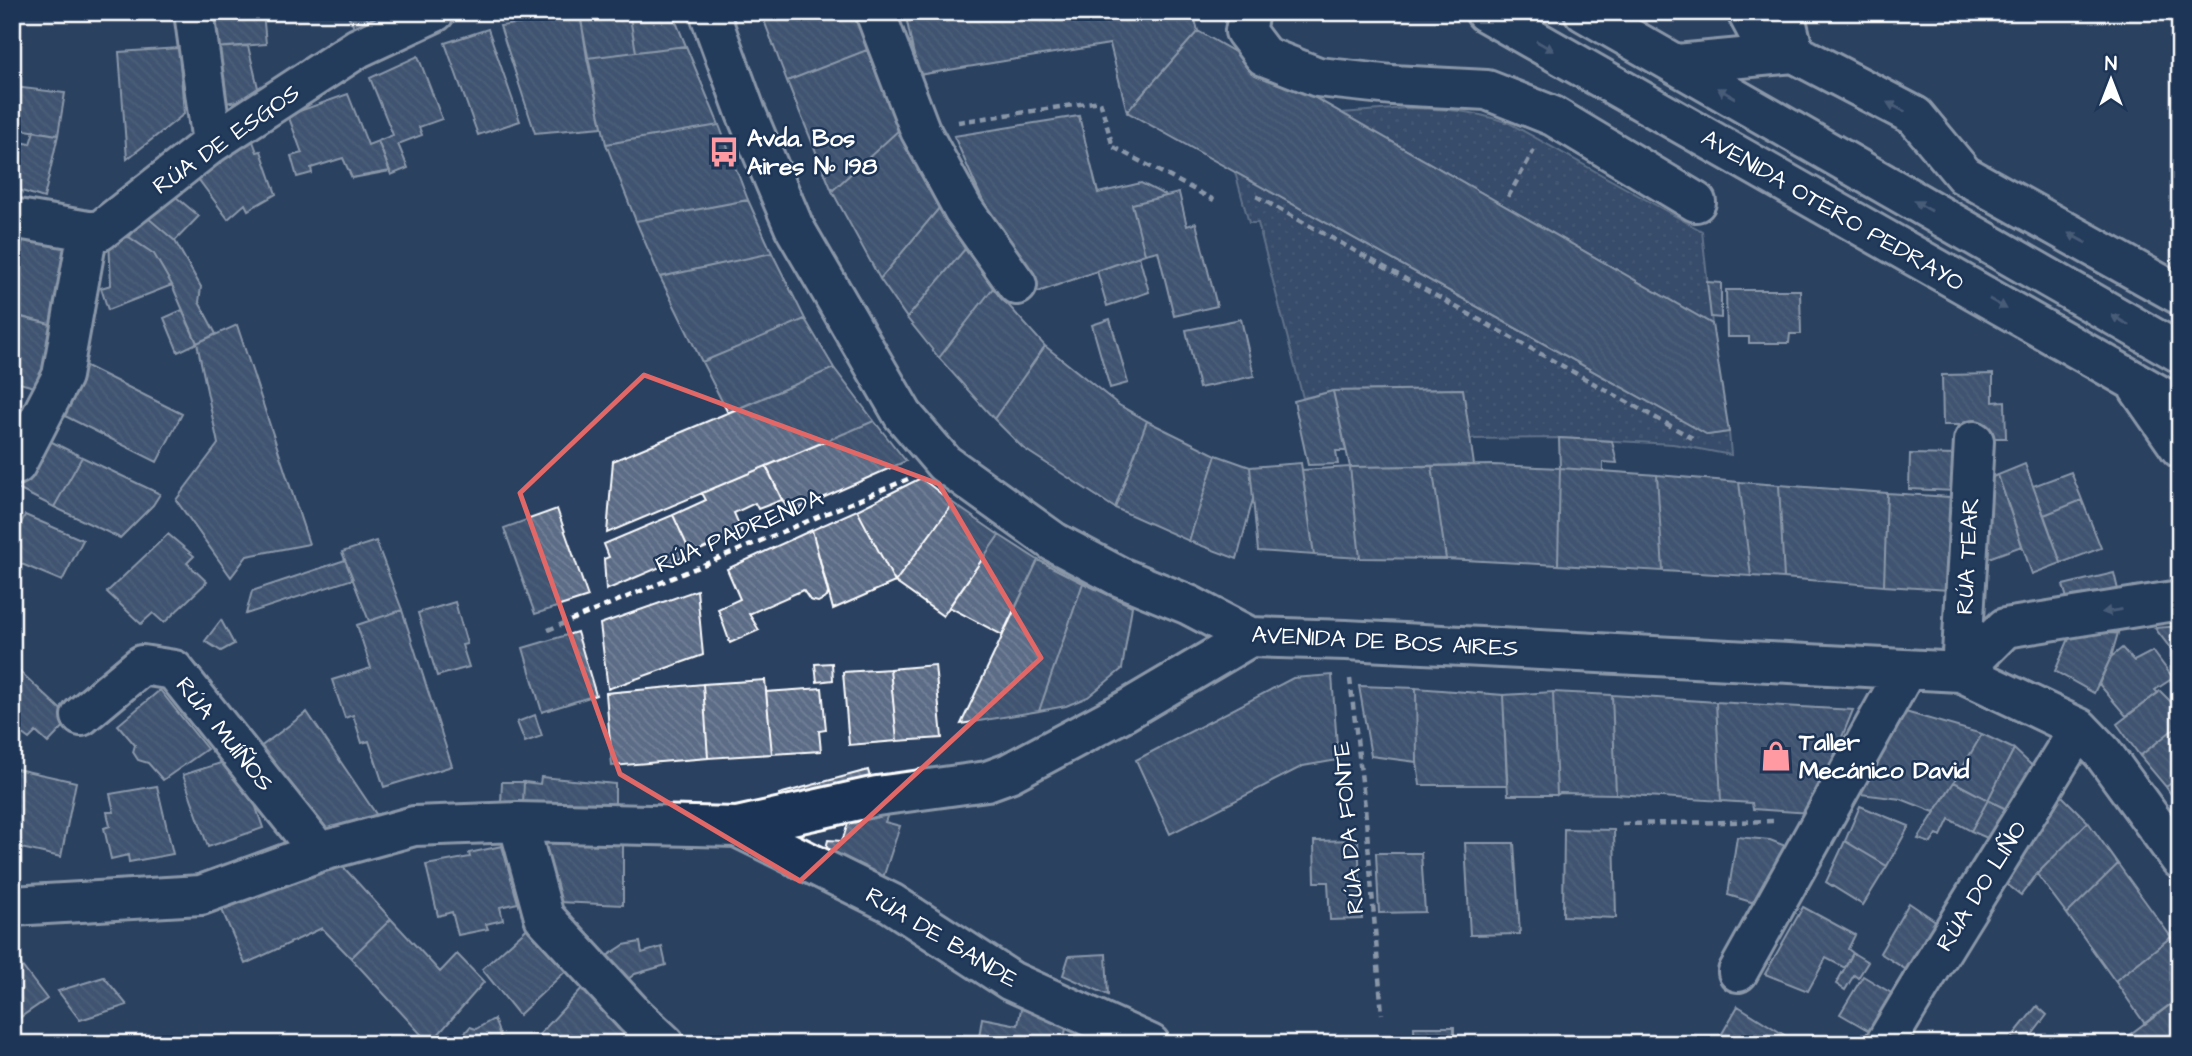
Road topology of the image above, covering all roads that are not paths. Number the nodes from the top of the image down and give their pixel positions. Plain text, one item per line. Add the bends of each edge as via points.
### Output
1 (194, 12) edge
2 (435, 12) edge
3 (875, 12) edge
4 (1250, 12) edge
5 (1485, 12) edge
6 (1584, 12) edge
7 (1747, 12) edge
8 (1784, 12) edge
9 (718, 16) edge
10 (1782, 54) junction
11 (1677, 64) junction
12 (212, 143) junction
13 (1696, 202) dead end
14 (12, 218) edge
15 (88, 231) junction
16 (1017, 285) dead end
17 (2180, 295) edge
18 (2172, 343) edge
19 (2134, 381) junction
20 (2180, 407) edge
21 (1973, 441) dead end
22 (2180, 448) edge
23 (16, 465) dead end
24 (2180, 600) edge
25 (1250, 637) junction
26 (1906, 670) junction
27 (1961, 672) junction
28 (81, 716) dead end
29 (2079, 728) junction
30 (518, 822) junction
31 (737, 827) junction
32 (319, 852) junction
33 (2180, 859) edge
34 (12, 906) edge
35 (1738, 972) dead end
36 (665, 1044) edge
37 (1150, 1044) edge
38 (1885, 1044) edge

1 - 12 street
2 - 12 street, RÚA DE ESGOS via 358,48
3 - 16 street via 919,127 963,209
4 - 13 street via 1245,31 1264,56 1318,77 1487,90 1553,116
5 -> 19 street, AVENIDA OTERO PEDRAYO
6 - 11 street, AVENIDA OTERO PEDRAYO
7 - 10 street
8 - 10 street
9 - 25 street, AVENIDA DE BOS AIRES via 746,113 794,227 903,415 944,463 1054,542
10 - 11 street
17 -> 10 street via 1964,175 1914,116
18 -> 11 street, AVENIDA OTERO PEDRAYO
12 - 15 street, RÚA DE ESGOS via 100,231
14 - 15 street
15 - 23 street via 62,376
19 - 20 street, AVENIDA OTERO PEDRAYO
19 - 22 street
21 - 27 street, RÚA TEAR
24 -> 27 street via 2005,628
25 - 26 street, AVENIDA DE BOS AIRES
25 - 31 street via 998,777 877,796
26 - 27 street, AVENIDA DE BOS AIRES
26 - 35 street
27 - 29 street, AVENIDA DE BOS AIRES
28 - 32 street, RÚA MUÍÑOS via 142,665 174,670
29 - 33 street, AVENIDA DE BOS AIRES via 2103,753
29 - 38 street, RÚA DO LIÑO
30 - 31 street
30 - 32 street via 414,826
30 - 36 street via 544,917
31 - 37 street, RÚA DE BANDE via 891,902 1011,981
32 - 34 street via 201,895

